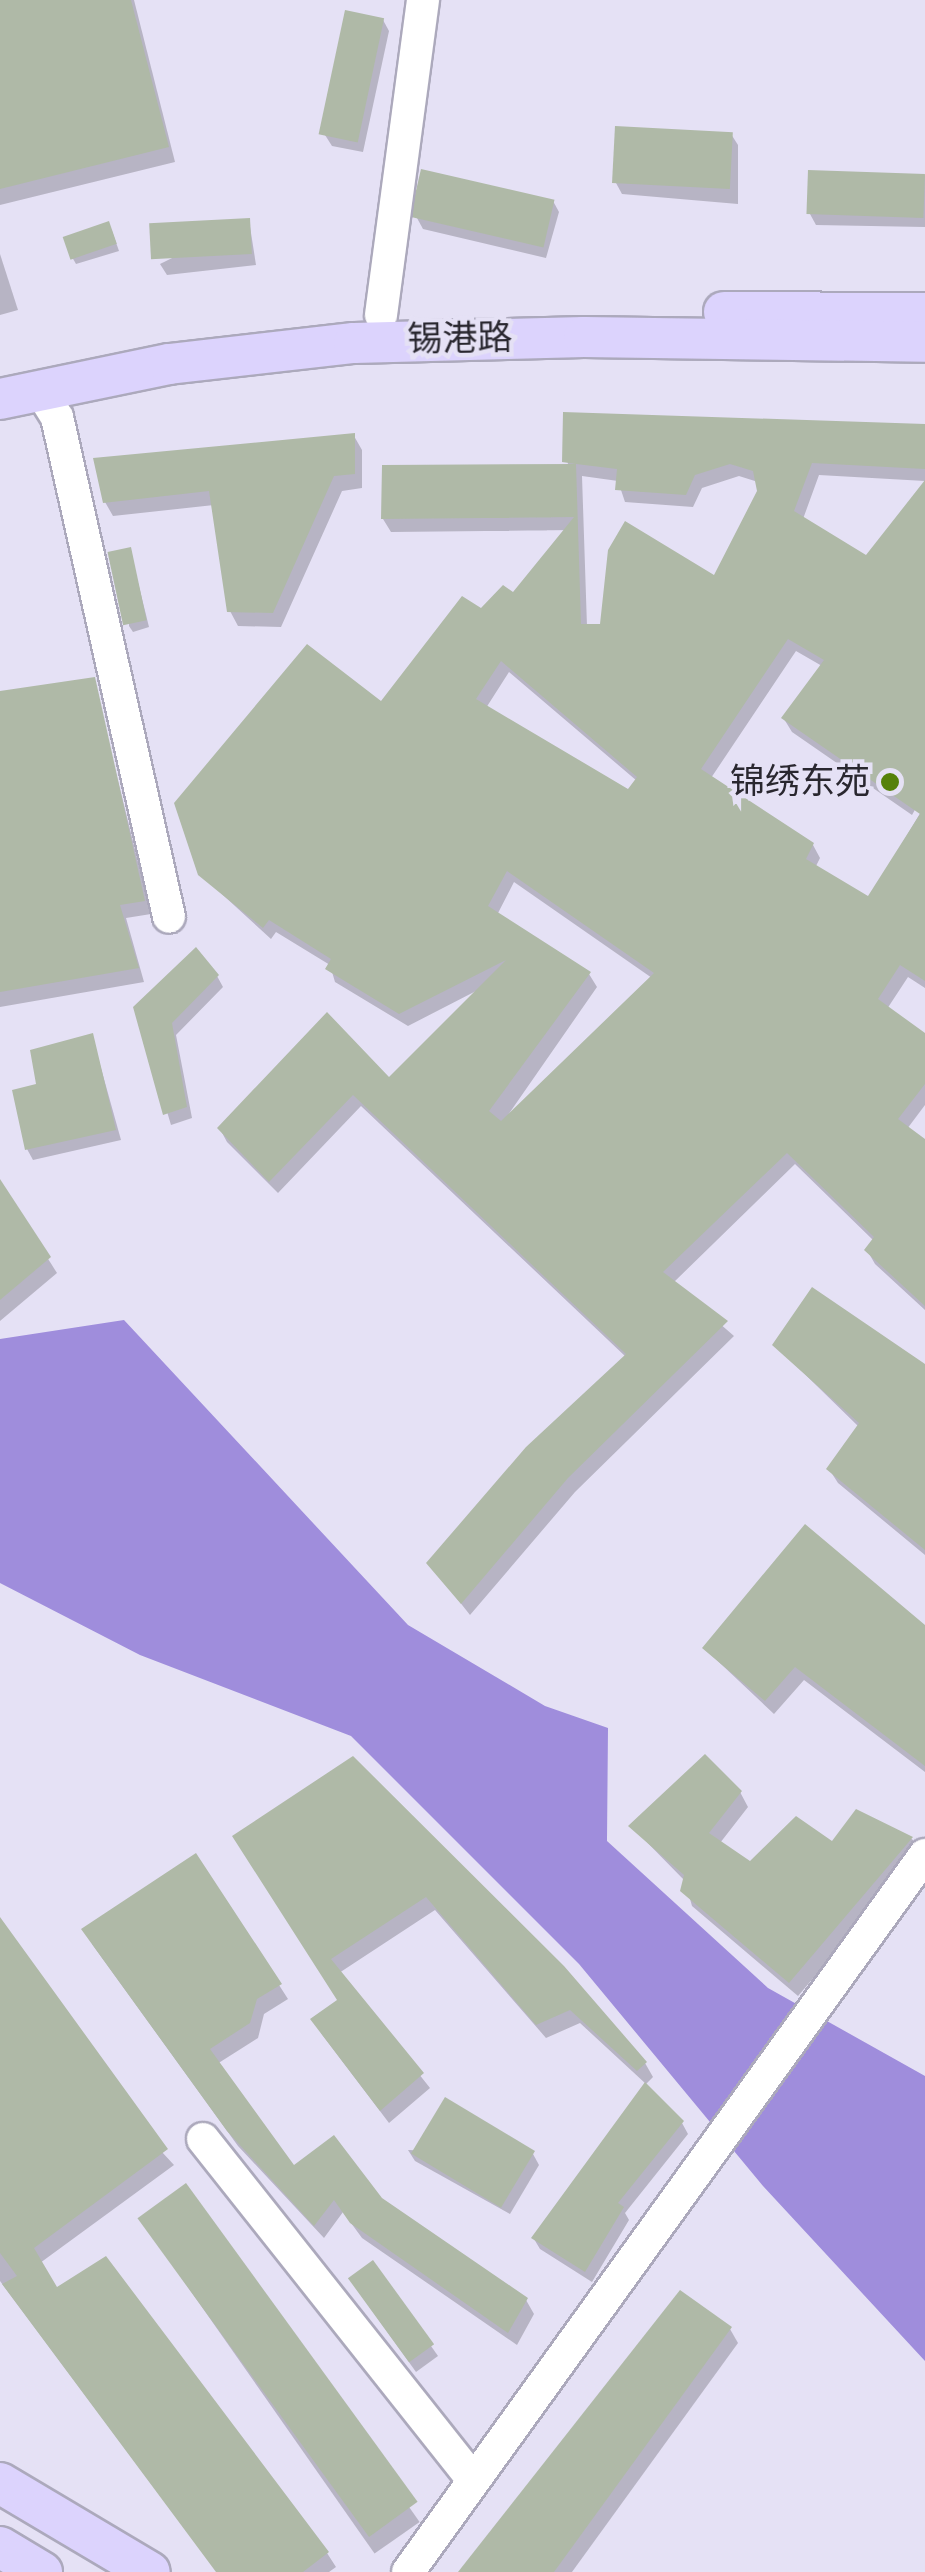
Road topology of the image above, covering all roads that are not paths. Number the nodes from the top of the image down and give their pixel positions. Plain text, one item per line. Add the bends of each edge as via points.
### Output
1 (423, 0) edge
2 (925, 313) edge
3 (381, 315) junction
4 (925, 342) edge
5 (0, 372) edge
6 (40, 390) junction
7 (0, 399) edge
8 (169, 917) dead end
9 (925, 1856) edge
10 (204, 2139) dead end
11 (473, 2480) junction
12 (0, 2483) edge
13 (0, 2547) edge
14 (42, 2572) edge
15 (150, 2572) edge
16 (408, 2572) edge

1 - 3 street
2 - 3 main road, 锡港路
3 - 5 main road, 锡港路 via 165,338
4 - 6 main road, 锡港路 via 385,341 169,364
6 - 7 main road, 锡港路
6 - 8 street via 56,417
9 - 11 street
10 - 11 street
11 - 16 street
12 - 15 main road
13 - 14 main road

